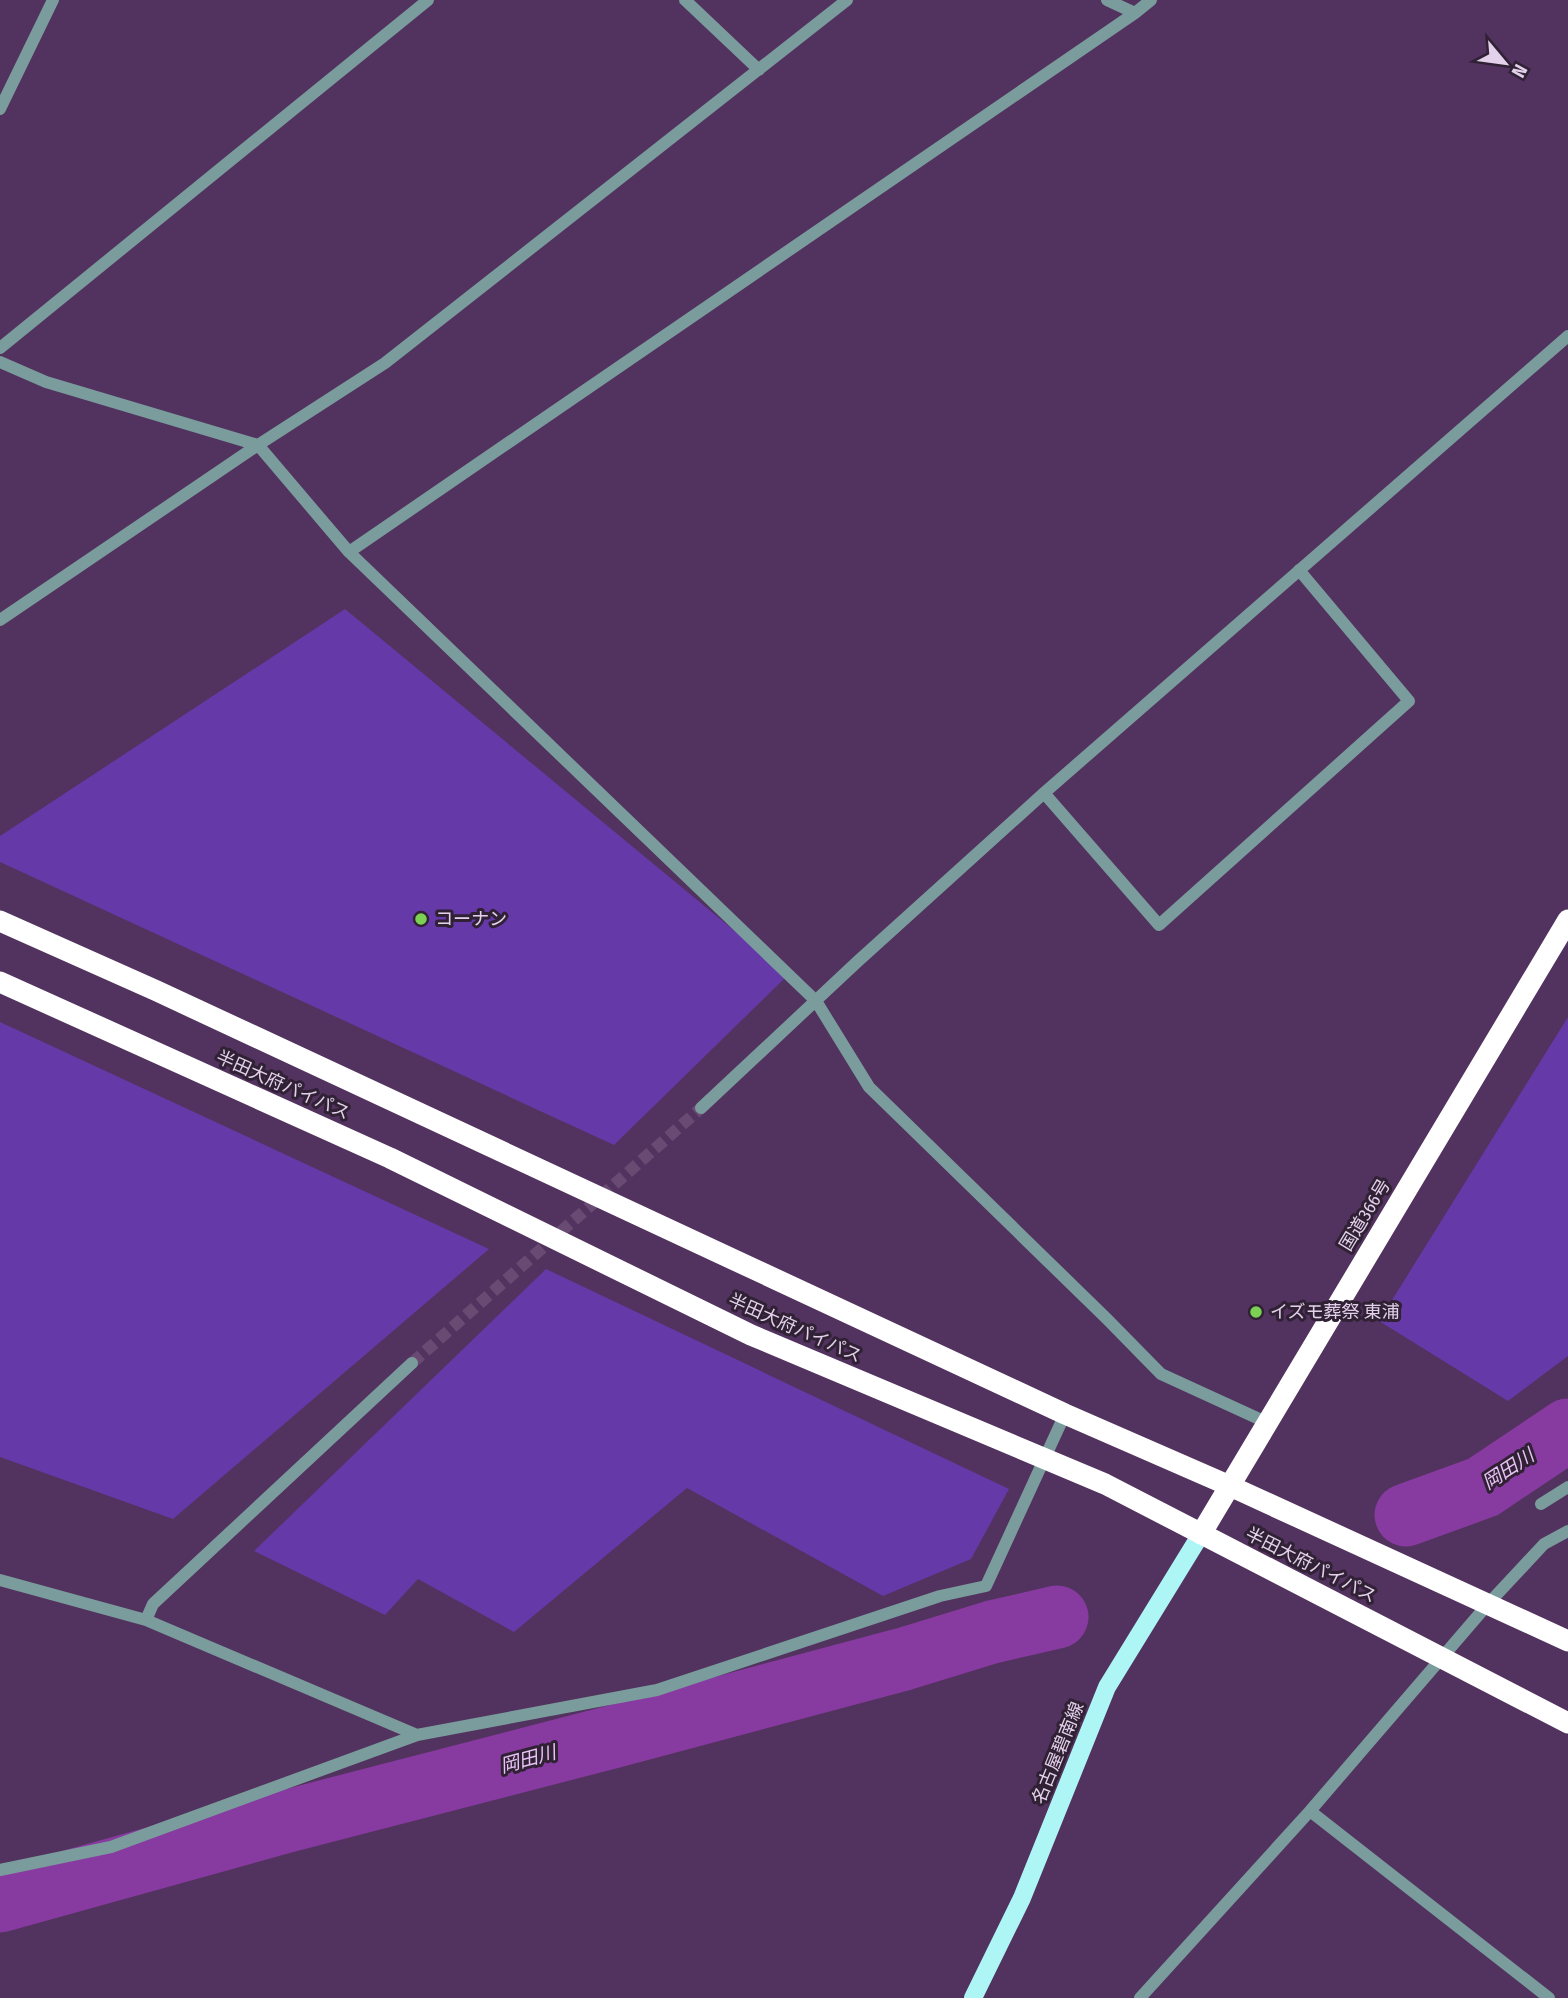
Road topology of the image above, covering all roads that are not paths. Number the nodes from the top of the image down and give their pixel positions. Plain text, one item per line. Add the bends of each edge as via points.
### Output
1 (53, 0) edge
2 (428, 0) edge
3 (685, 0) edge
4 (847, 0) edge
5 (1107, 0) edge
6 (1151, 0) edge
7 (1135, 13) junction
8 (759, 70) junction
9 (0, 109) edge
10 (1568, 336) edge
11 (0, 348) edge
12 (0, 362) edge
13 (258, 445) junction
14 (349, 552) junction
15 (1299, 570) junction
16 (0, 620) edge
17 (1044, 793) junction
18 (1568, 920) edge
19 (0, 921) edge
20 (0, 982) edge
21 (816, 1001) junction
22 (701, 1108) tunnel mouth
23 (412, 1363) tunnel mouth
24 (1065, 1415) junction
25 (1268, 1423) junction
26 (1045, 1459) junction
27 (1230, 1486) junction
28 (1568, 1487) edge
29 (1541, 1504) dead end
30 (1568, 1531) edge
31 (1201, 1534) junction
32 (0, 1580) edge
33 (1488, 1604) junction
34 (146, 1620) junction
35 (1568, 1641) edge
36 (1441, 1657) junction
37 (1568, 1723) edge
38 (417, 1735) junction
39 (1310, 1811) junction
40 (0, 1870) edge
41 (974, 1998) edge
42 (1140, 1998) edge
43 (1549, 1998) edge

1 - 9 street
2 - 11 street
3 - 8 street
4 - 8 street
5 - 7 street
6 - 7 street
7 - 14 street
8 - 13 street via 385,363
10 - 15 street
12 - 13 street via 46,382
13 - 14 street
13 - 16 street
14 - 21 street
15 - 17 street
15 - 17 street via 1409,701 1159,925
17 - 21 street
18 - 25 highway, 国道366号
19 - 24 highway, 半田大府パイパス
20 - 26 highway, 半田大府パイパス via 390,1158 751,1335
21 - 22 street
21 - 25 street via 869,1087 1161,1374
23 - 34 street via 153,1604
24 - 26 street
24 - 27 highway, 半田大府パイパス
25 - 27 highway, 国道366号
26 - 31 highway, 半田大府パイパス
26 - 38 street via 986,1586 940,1596 657,1690
27 - 31 highway, 国道366号
27 - 33 highway, 半田大府パイパス
28 - 29 street
30 - 33 street via 1544,1544
31 - 36 highway, 半田大府パイパス
31 - 41 main road, 名古屋碧南線 via 1107,1687 1022,1898
32 - 34 street
33 - 35 highway, 半田大府パイパス
33 - 36 street
34 - 38 street
36 - 37 highway, 半田大府パイパス
36 - 39 street
38 - 40 street via 111,1847
39 - 42 street
39 - 43 street

